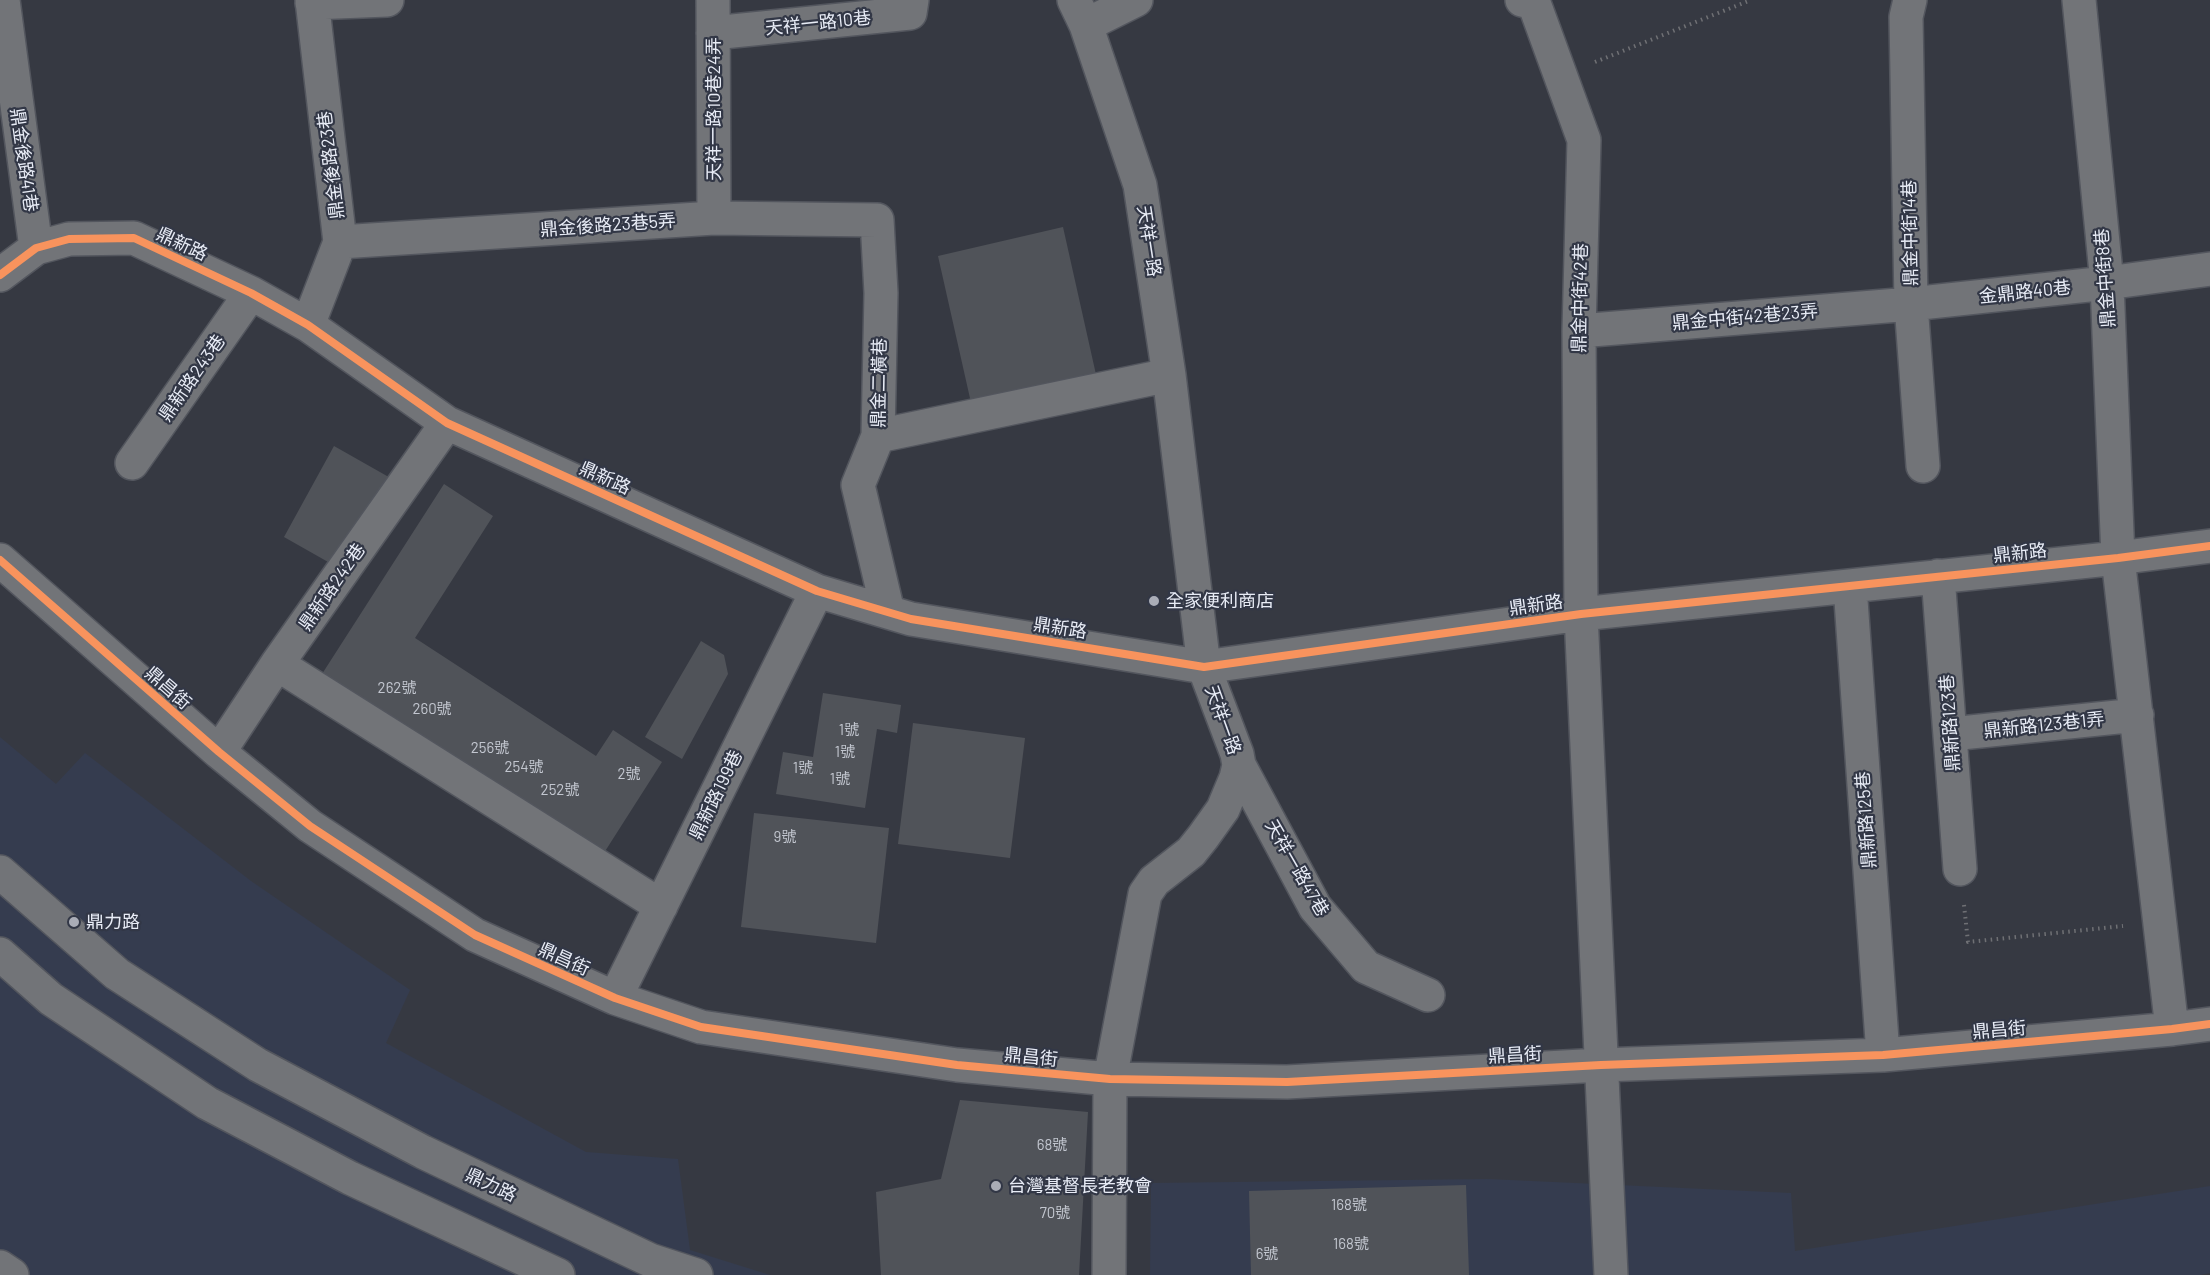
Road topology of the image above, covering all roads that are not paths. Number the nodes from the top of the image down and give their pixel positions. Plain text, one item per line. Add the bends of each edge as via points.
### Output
1 (3, 0) edge
2 (387, 0) edge
3 (713, 0) edge
4 (912, 0) edge
5 (1136, 0) edge
6 (1522, 0) edge
7 (1910, 0) edge
8 (2079, 0) edge
9 (312, 2) edge
10 (1080, 13) edge
11 (713, 33) junction
12 (714, 218) junction
13 (877, 220) joint
14 (340, 242) junction
15 (36, 248) junction
16 (2210, 269) edge
17 (0, 275) edge
18 (2107, 283) junction
19 (251, 293) junction
20 (1911, 304) junction
21 (308, 325) junction
22 (1579, 331) junction
23 (1169, 375) junction
24 (447, 423) junction
25 (878, 436) junction
26 (132, 463) dead end
27 (1923, 466) dead end
28 (2210, 546) edge
29 (2118, 558) junction
30 (0, 560) edge
31 (1938, 576) junction
32 (1850, 586) junction
33 (817, 591) junction
34 (888, 612) junction
35 (1581, 614) junction
36 (277, 664) junction
37 (1204, 667) junction
38 (2136, 715) junction
39 (1951, 734) junction
40 (219, 752) junction
41 (1239, 765) junction
42 (1960, 869) road end
43 (0, 872) edge
44 (661, 906) junction
45 (0, 954) edge
46 (1428, 995) dead end
47 (615, 998) junction
48 (2210, 1024) edge
49 (2172, 1029) junction
50 (1883, 1055) junction
51 (1601, 1065) junction
52 (1110, 1080) junction
53 (0, 1267) edge
54 (12, 1275) edge
55 (558, 1275) edge
56 (696, 1275) edge
57 (1109, 1275) edge
58 (1611, 1275) edge

1 - 15 street, 鼎金後路41巷
2 - 9 street
3 - 11 street, 天祥一路10巷24弄
4 - 11 street, 天祥一路10巷 via 910,13
5 - 10 street
6 - 22 street, 鼎金中街42巷 via 1534,3 1584,140
7 - 20 street, 鼎金中街14巷 via 1906,17
8 - 18 street, 鼎金中街8巷
9 - 14 street, 鼎金後路23巷
10 - 23 street, 天祥一路 via 1140,185
11 - 12 street, 天祥一路10巷24弄
12 - 13 street, 鼎金後路23巷5弄
12 - 14 street, 鼎金後路23巷5弄
13 - 25 street, 鼎金二橫巷 via 881,293
14 - 21 street, 鼎金後路23巷
15 - 17 street, 鼎新路
15 - 19 street, 鼎新路 via 69,239 134,238
16 - 18 street, 金鼎路40巷
18 - 20 street, 金鼎路40巷
18 - 29 street, 鼎金中街8巷
19 - 21 street, 鼎新路
19 - 26 street, 鼎新路243巷
20 - 22 street, 鼎金中街42巷23弄
20 - 27 street, 鼎金中街14巷
21 - 24 street, 鼎新路
22 - 35 street, 鼎金中街42巷
23 - 25 street
23 - 37 street, 天祥一路
24 - 33 street, 鼎新路
24 - 36 street, 鼎新路242巷
25 - 34 street, 鼎金二橫巷 via 858,485
28 - 29 street, 鼎新路
29 - 31 street, 鼎新路
29 - 38 street, 鼎金中街8巷
30 - 40 street, 鼎昌街
31 - 32 street, 鼎新路
31 - 39 street, 鼎新路123巷
32 - 35 street, 鼎新路
32 - 50 street, 鼎新路125巷
33 - 34 street, 鼎新路
33 - 44 street, 鼎新路199巷
34 - 37 street, 鼎新路
35 - 37 street, 鼎新路
35 - 51 street, 鼎金中街42巷
36 - 40 street, 鼎新路242巷
36 - 44 street
37 - 41 street, 天祥一路
38 - 39 street, 鼎新路123巷1弄
38 - 49 street, 鼎金中街8巷
39 - 42 street, 鼎新路123巷
40 - 47 street, 鼎昌街 via 310,826 475,935
41 - 46 street, 天祥一路47巷 via 1315,907 1366,967
41 - 52 street, 天祥一路 via 1222,809 1203,837 1145,894
43 - 56 street, 鼎力路 via 117,974 258,1065 423,1152 651,1260
44 - 47 street, 鼎新路199巷
45 - 55 street via 51,999 207,1103 350,1178
47 - 52 street, 鼎昌街 via 701,1027 957,1065
48 - 49 street, 鼎昌街
49 - 50 street, 鼎昌街
50 - 51 street, 鼎昌街
51 - 52 street, 鼎昌街 via 1287,1082
51 - 58 street, 鼎金中街42巷
52 - 57 street, 天祥一路
53 - 54 street

